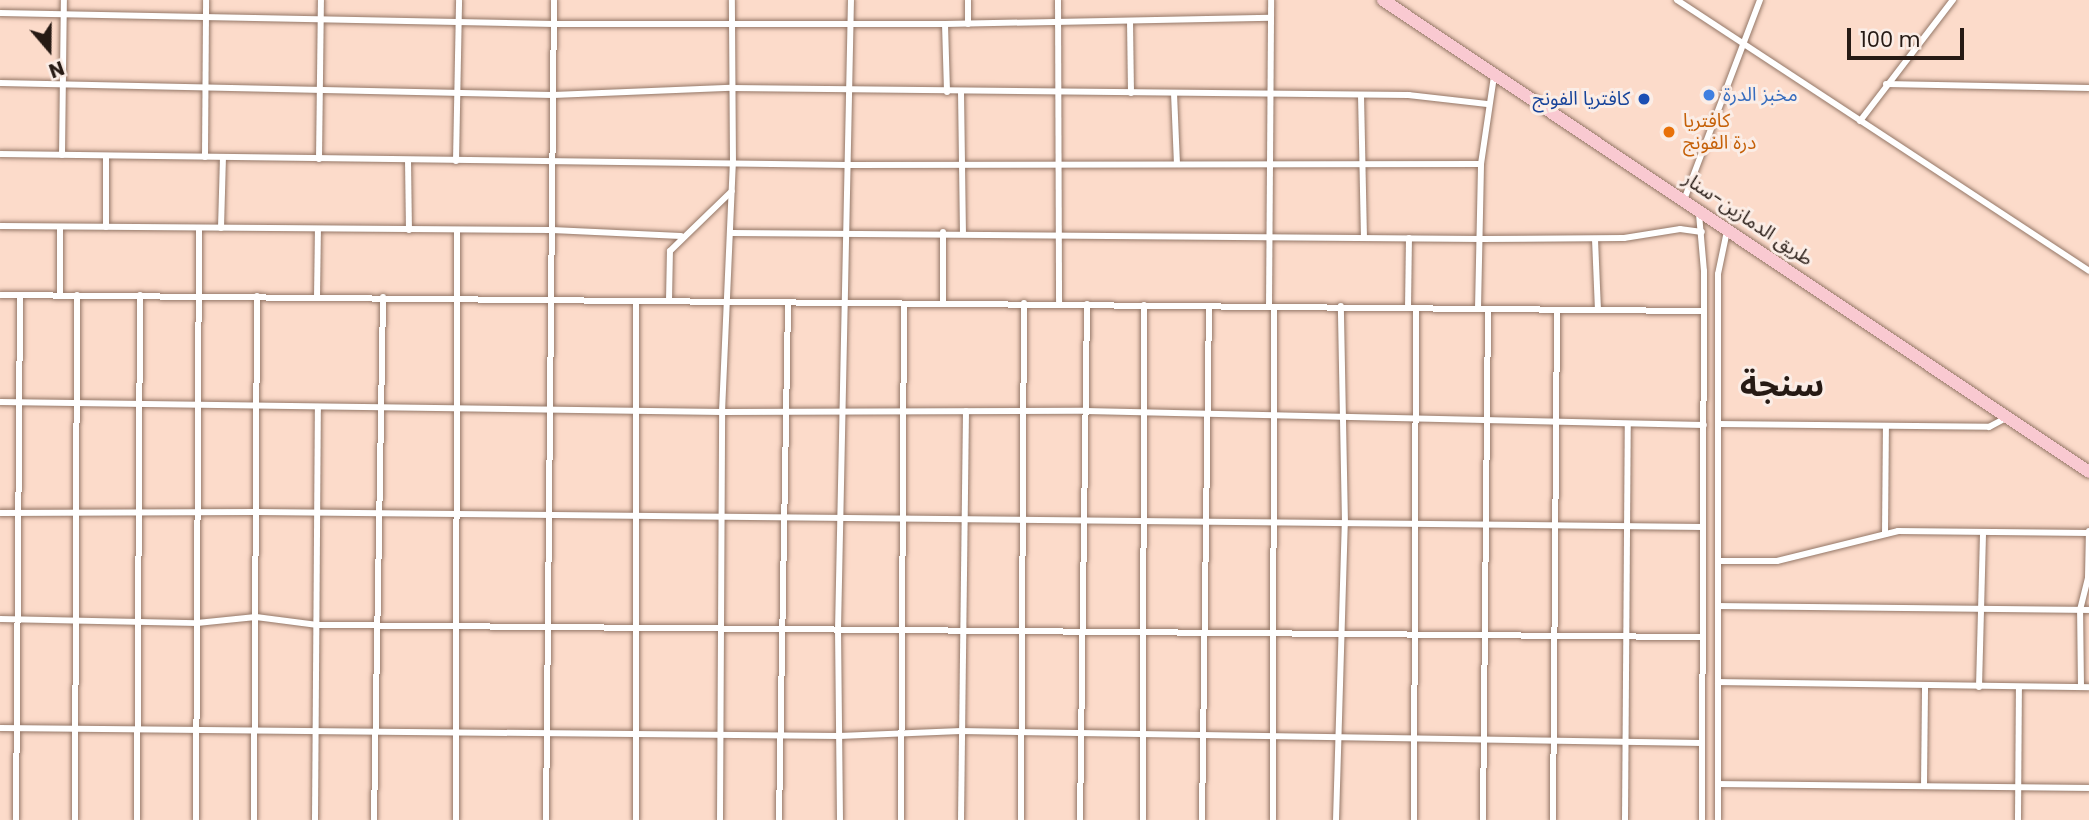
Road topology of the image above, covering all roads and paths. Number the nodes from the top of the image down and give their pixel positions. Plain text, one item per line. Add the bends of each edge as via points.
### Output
1 (64, 0) edge
2 (206, 0) edge
3 (321, 0) edge
4 (459, 0) edge
5 (554, 0) edge
6 (732, 0) edge
7 (851, 0) edge
8 (968, 0) edge
9 (1058, 0) edge
10 (1271, 0) edge
11 (1383, 0) edge
12 (1677, 0) edge
13 (1760, 0) edge
14 (1953, 0) edge
15 (0, 13) edge
16 (64, 14) junction
17 (206, 17) junction
18 (1271, 18) junction
19 (321, 19) junction
20 (1130, 21) junction
21 (458, 22) junction
22 (731, 22) junction
23 (1058, 22) junction
24 (554, 24) junction
25 (851, 24) junction
26 (946, 24) junction
27 (968, 24) junction
28 (1744, 44) junction
29 (1495, 74) junction
30 (0, 83) edge
31 (1886, 84) junction
32 (63, 85) junction
33 (206, 88) junction
34 (732, 88) junction
35 (2089, 88) edge
36 (320, 90) junction
37 (851, 92) junction
38 (961, 92) junction
39 (457, 93) junction
40 (947, 93) junction
41 (1060, 93) junction
42 (1131, 93) junction
43 (1174, 93) junction
44 (1270, 94) junction
45 (1361, 94) junction
46 (553, 95) junction
47 (1488, 104) junction
48 (1860, 121) junction
49 (0, 154) edge
50 (62, 155) junction
51 (106, 156) junction
52 (205, 157) junction
53 (223, 157) junction
54 (319, 159) junction
55 (408, 160) junction
56 (456, 161) junction
57 (553, 162) junction
58 (733, 163) junction
59 (1060, 164) junction
60 (1177, 164) junction
61 (1270, 164) junction
62 (1481, 164) junction
63 (848, 165) junction
64 (962, 165) junction
65 (1363, 165) junction
66 (732, 191) junction
67 (1684, 200) junction
68 (1698, 209) junction
69 (0, 226) edge
70 (60, 227) junction
71 (106, 227) junction
72 (199, 228) junction
73 (221, 228) junction
74 (1727, 228) junction
75 (318, 229) junction
76 (409, 230) junction
77 (457, 230) junction
78 (552, 230) junction
79 (846, 232) junction
80 (943, 232) junction
81 (963, 232) junction
82 (1702, 232) junction
83 (730, 233) junction
84 (1060, 234) junction
85 (681, 236) junction
86 (1269, 236) junction
87 (1364, 238) junction
88 (1409, 238) junction
89 (1481, 239) junction
90 (1595, 239) junction
91 (2089, 271) edge
92 (0, 295) edge
93 (60, 295) junction
94 (77, 295) junction
95 (140, 295) junction
96 (20, 296) junction
97 (200, 296) junction
98 (257, 296) junction
99 (317, 297) junction
100 (383, 298) junction
101 (457, 298) junction
102 (552, 299) junction
103 (636, 301) junction
104 (669, 301) junction
105 (728, 302) junction
106 (1024, 303) junction
107 (788, 304) junction
108 (943, 304) junction
109 (1059, 304) junction
110 (1087, 304) junction
111 (844, 305) junction
112 (904, 305) junction
113 (1144, 305) junction
114 (1209, 306) junction
115 (1341, 306) junction
116 (1271, 307) junction
117 (1412, 308) junction
118 (1478, 309) junction
119 (1488, 310) junction
120 (1556, 310) junction
121 (1598, 310) junction
122 (1704, 311) junction
123 (0, 402) edge
124 (19, 404) junction
125 (76, 405) junction
126 (139, 405) junction
127 (200, 406) junction
128 (256, 407) junction
129 (318, 408) junction
130 (381, 408) junction
131 (457, 409) junction
132 (785, 409) junction
133 (842, 409) junction
134 (551, 410) junction
135 (635, 411) junction
136 (905, 411) junction
137 (966, 411) junction
138 (1023, 411) junction
139 (1086, 411) junction
140 (722, 412) junction
141 (1144, 413) junction
142 (1208, 415) junction
143 (1275, 416) junction
144 (2010, 416) junction
145 (1344, 418) junction
146 (1416, 420) junction
147 (1490, 422) junction
148 (1556, 423) junction
149 (1628, 424) junction
150 (1718, 424) junction
151 (1704, 425) junction
152 (1886, 426) junction
153 (2089, 472) edge
154 (197, 512) junction
155 (256, 512) junction
156 (0, 513) edge
157 (18, 513) junction
158 (76, 513) junction
159 (138, 513) junction
160 (318, 514) junction
161 (379, 516) junction
162 (457, 517) junction
163 (550, 517) junction
164 (637, 518) junction
165 (723, 519) junction
166 (783, 519) junction
167 (844, 520) junction
168 (903, 520) junction
169 (962, 521) junction
170 (1024, 521) junction
171 (1084, 522) junction
172 (1145, 522) junction
173 (1207, 523) junction
174 (1275, 524) junction
175 (1345, 524) junction
176 (1417, 525) junction
177 (1485, 525) junction
178 (1557, 526) junction
179 (1629, 527) junction
180 (1703, 527) junction
181 (2089, 532) edge
182 (1885, 534) junction
183 (1983, 535) junction
184 (1718, 561) junction
185 (1718, 606) junction
186 (1980, 609) junction
187 (2080, 610) junction
188 (2089, 610) edge
189 (256, 617) junction
190 (0, 619) edge
191 (17, 619) junction
192 (74, 621) junction
193 (136, 622) junction
194 (197, 623) junction
195 (317, 625) junction
196 (378, 625) junction
197 (457, 626) junction
198 (548, 627) junction
199 (637, 628) junction
200 (721, 629) junction
201 (781, 629) junction
202 (838, 629) junction
203 (902, 630) junction
204 (961, 631) junction
205 (1023, 631) junction
206 (1084, 632) junction
207 (1144, 632) junction
208 (1205, 633) junction
209 (1274, 633) junction
210 (1342, 634) junction
211 (1418, 634) junction
212 (1488, 635) junction
213 (1556, 636) junction
214 (1627, 636) junction
215 (1703, 637) junction
216 (1718, 682) junction
217 (1925, 686) junction
218 (1979, 687) junction
219 (2019, 687) junction
220 (2085, 687) edge
221 (136, 727) junction
222 (197, 727) junction
223 (0, 728) edge
224 (16, 728) junction
225 (76, 728) junction
226 (255, 729) junction
227 (316, 729) junction
228 (456, 729) junction
229 (961, 731) junction
230 (376, 732) junction
231 (547, 732) junction
232 (636, 733) junction
233 (720, 733) junction
234 (1022, 733) junction
235 (781, 734) junction
236 (902, 734) junction
237 (1084, 735) junction
238 (1144, 735) junction
239 (839, 736) junction
240 (1204, 736) junction
241 (1274, 738) junction
242 (1340, 738) junction
243 (1415, 739) junction
244 (1485, 739) junction
245 (1555, 742) junction
246 (1627, 743) junction
247 (1702, 743) junction
248 (1718, 784) junction
249 (1924, 786) junction
250 (2019, 787) junction
251 (2089, 788) edge
252 (16, 820) edge
253 (75, 820) edge
254 (137, 820) edge
255 (197, 820) edge
256 (254, 820) edge
257 (315, 820) edge
258 (374, 820) edge
259 (456, 820) edge
260 (546, 820) edge
261 (636, 820) edge
262 (720, 820) edge
263 (779, 820) edge
264 (840, 820) edge
265 (901, 820) edge
266 (961, 820) edge
267 (1021, 820) edge
268 (1080, 820) edge
269 (1143, 820) edge
270 (1202, 820) edge
271 (1273, 820) edge
272 (1336, 820) edge
273 (1414, 820) edge
274 (1483, 820) edge
275 (1553, 820) edge
276 (1625, 820) edge
277 (1702, 820) edge
278 (1718, 820) edge
279 (2018, 820) edge

1 - 16 street
2 - 17 street
3 - 19 street
4 - 21 street
5 - 24 street
6 - 22 street
7 - 25 street
8 - 27 street
9 - 23 street
10 - 18 street
11 - 29 highway, طريق الدمازين-سنار
12 - 28 street
13 - 28 street
14 - 31 street
15 - 16 street
16 - 17 street
16 - 32 street
17 - 19 street
17 - 33 street
18 - 20 street
18 - 44 street
19 - 21 street
19 - 36 street
20 - 23 street
20 - 42 street
21 - 24 street
21 - 39 street
22 - 24 street
22 - 25 street
22 - 34 street
23 - 27 street
23 - 41 street
24 - 46 street
25 - 26 street
25 - 37 street
26 - 27 street
26 - 40 street
28 - 48 street
28 - 67 street
29 - 47 street
29 - 67 highway, طريق الدمازين-سنار
30 - 32 street
31 - 35 street
31 - 48 street
32 - 33 street
32 - 50 street
33 - 36 street
33 - 52 street
34 - 37 street
34 - 46 street
34 - 58 street
36 - 39 street
36 - 54 street
37 - 40 street
37 - 63 street
38 - 40 street
38 - 41 street
38 - 64 street
39 - 46 street
39 - 56 street
41 - 42 street
41 - 59 street
42 - 43 street
43 - 44 street
43 - 60 street
44 - 45 street
44 - 61 street
45 - 47 street
45 - 65 street
46 - 57 street
47 - 62 street
48 - 91 street
49 - 50 street
50 - 51 street
51 - 52 street
51 - 71 street
52 - 53 street
53 - 54 street
53 - 73 street
54 - 55 street
55 - 56 street
55 - 76 street
56 - 57 street
57 - 58 street
57 - 78 street
58 - 63 street
58 - 66 street
59 - 60 street
59 - 64 street
59 - 84 street
60 - 61 street
61 - 65 street
61 - 86 street
62 - 65 street
62 - 89 street
63 - 64 street
63 - 79 street
64 - 81 street
65 - 87 street
66 - 83 street
66 - 85 street
67 - 68 highway, طريق الدمازين-سنار
68 - 74 highway, طريق الدمازين-سنار
68 - 82 street
69 - 70 street
70 - 71 street
70 - 93 street
71 - 72 street
72 - 73 street
72 - 97 street
73 - 75 street
74 - 144 highway, طريق الدمازين-سنار
74 - 150 street via 1718,274
75 - 76 street
75 - 99 street
76 - 77 street
77 - 78 street
77 - 101 street
78 - 85 street
78 - 102 street
79 - 80 street
79 - 83 street
79 - 111 street
80 - 81 street
80 - 108 street
81 - 84 street
82 - 90 street via 1680,229
82 - 122 street
83 - 105 street
84 - 86 street
84 - 109 street
85 - 104 street via 670,251
86 - 87 street
86 - 116 street
87 - 88 street
88 - 89 street
88 - 117 street
89 - 90 street
89 - 118 street
90 - 121 street
92 - 96 street
93 - 94 street
93 - 96 street
94 - 95 street
94 - 125 street
95 - 97 street
95 - 126 street
96 - 124 street
97 - 98 street
97 - 127 street
98 - 99 street
98 - 128 street
99 - 100 street
100 - 101 street
100 - 130 street
101 - 102 street
101 - 131 street
102 - 103 street
102 - 134 street
103 - 104 street
103 - 135 street
104 - 105 street
105 - 107 street
105 - 140 street
106 - 108 street
106 - 109 street
106 - 138 street
107 - 111 street
107 - 132 street
108 - 112 street
109 - 110 street
110 - 113 street
110 - 139 street
111 - 112 street
111 - 133 street
112 - 136 street
113 - 114 street
113 - 141 street
114 - 116 street
114 - 142 street
115 - 116 street
115 - 117 street
115 - 145 street
116 - 143 street
117 - 118 street
117 - 146 street
118 - 119 street
119 - 120 street
119 - 147 street
120 - 121 street
120 - 148 street
121 - 122 street
122 - 151 street
123 - 124 street
124 - 125 street
124 - 157 street
125 - 126 street
125 - 158 street
126 - 127 street
126 - 159 street
127 - 128 street
127 - 154 street
128 - 129 street
128 - 155 street
129 - 130 street
129 - 160 street
130 - 131 street
130 - 161 street
131 - 134 street
131 - 162 street
132 - 133 street
132 - 140 street
132 - 166 street
133 - 136 street
133 - 167 street
134 - 135 street
134 - 163 street
135 - 140 street
135 - 164 street
136 - 137 street
136 - 168 street
137 - 138 street
137 - 169 street
138 - 139 street
138 - 170 street
139 - 141 street
139 - 171 street
140 - 165 street
141 - 142 street
141 - 172 street
142 - 143 street
142 - 173 street
143 - 145 street
143 - 174 street
144 - 152 street via 1989,427
144 - 153 highway, طريق الدمازين-سنار
145 - 146 street
145 - 175 street
146 - 147 street
146 - 176 street
147 - 148 street
147 - 177 street
148 - 149 street
148 - 178 street
149 - 151 street
149 - 179 street
150 - 152 street
150 - 184 street
151 - 180 street
152 - 182 street
154 - 155 street
154 - 159 street
154 - 194 street
155 - 160 street
155 - 189 street
156 - 157 street
157 - 158 street
157 - 191 street
158 - 159 street
158 - 192 street
159 - 193 street
160 - 161 street
160 - 195 street
161 - 162 street
161 - 196 street
162 - 163 street
162 - 197 street
163 - 164 street
163 - 198 street
164 - 165 street
164 - 199 street
165 - 166 street
165 - 200 street
166 - 167 street
166 - 201 street
167 - 168 street
167 - 202 street
168 - 169 street
168 - 203 street
169 - 170 street
169 - 204 street
170 - 171 street
170 - 205 street
171 - 172 street
171 - 206 street
172 - 173 street
172 - 207 street
173 - 174 street
173 - 208 street
174 - 175 street
174 - 209 street
175 - 176 street
175 - 210 street
176 - 177 street
176 - 211 street
177 - 178 street
177 - 212 street
178 - 179 street
178 - 213 street
179 - 180 street
179 - 214 street
180 - 215 street
181 - 183 street
181 - 187 street via 2088,577
182 - 183 street
182 - 184 street via 1777,561
183 - 186 street
184 - 185 street
185 - 186 street
185 - 216 street
186 - 187 street
186 - 218 street
187 - 188 street
187 - 220 street
189 - 194 street
189 - 195 street
189 - 226 street
190 - 191 street
191 - 192 street
191 - 224 street
192 - 193 street
192 - 225 street
193 - 194 street
193 - 221 street
194 - 222 street
195 - 196 street
195 - 227 street
196 - 197 street
196 - 230 street
197 - 198 street
197 - 228 street
198 - 199 street
198 - 231 street
199 - 200 street
199 - 232 street
200 - 201 street
200 - 233 street
201 - 202 street
201 - 235 street
202 - 203 street
202 - 239 street
203 - 204 street
203 - 236 street
204 - 205 street
204 - 229 street
205 - 206 street
205 - 234 street
206 - 207 street
206 - 237 street
207 - 208 street
207 - 238 street
208 - 209 street
208 - 240 street
209 - 210 street
209 - 241 street
210 - 211 street
210 - 242 street
211 - 212 street
211 - 243 street
212 - 213 street
212 - 244 street
213 - 214 street
213 - 245 street
214 - 215 street
214 - 246 street
215 - 247 street
216 - 217 street
216 - 248 street
217 - 218 street
217 - 249 street
218 - 219 street
219 - 220 street
219 - 250 street
221 - 222 street
221 - 225 street
221 - 254 street
222 - 226 street
222 - 255 street
223 - 224 street
224 - 225 street
224 - 252 street
225 - 253 street
226 - 227 street
226 - 256 street
227 - 230 street
227 - 257 street
228 - 230 street
228 - 231 street
228 - 259 street
229 - 234 street
229 - 236 street
229 - 266 street
230 - 258 street
231 - 232 street
231 - 260 street
232 - 233 street
232 - 261 street
233 - 235 street
233 - 262 street
234 - 237 street
234 - 267 street
235 - 239 street
235 - 263 street
236 - 239 street
236 - 265 street
237 - 238 street
237 - 268 street
238 - 240 street
238 - 269 street
239 - 264 street
240 - 241 street
240 - 270 street
241 - 242 street
241 - 271 street
242 - 243 street
242 - 272 street
243 - 244 street
243 - 273 street
244 - 245 street
244 - 274 street
245 - 246 street
245 - 275 street
246 - 247 street
246 - 276 street
247 - 277 street
248 - 249 street
248 - 278 street
249 - 250 street
250 - 251 street
250 - 279 street

